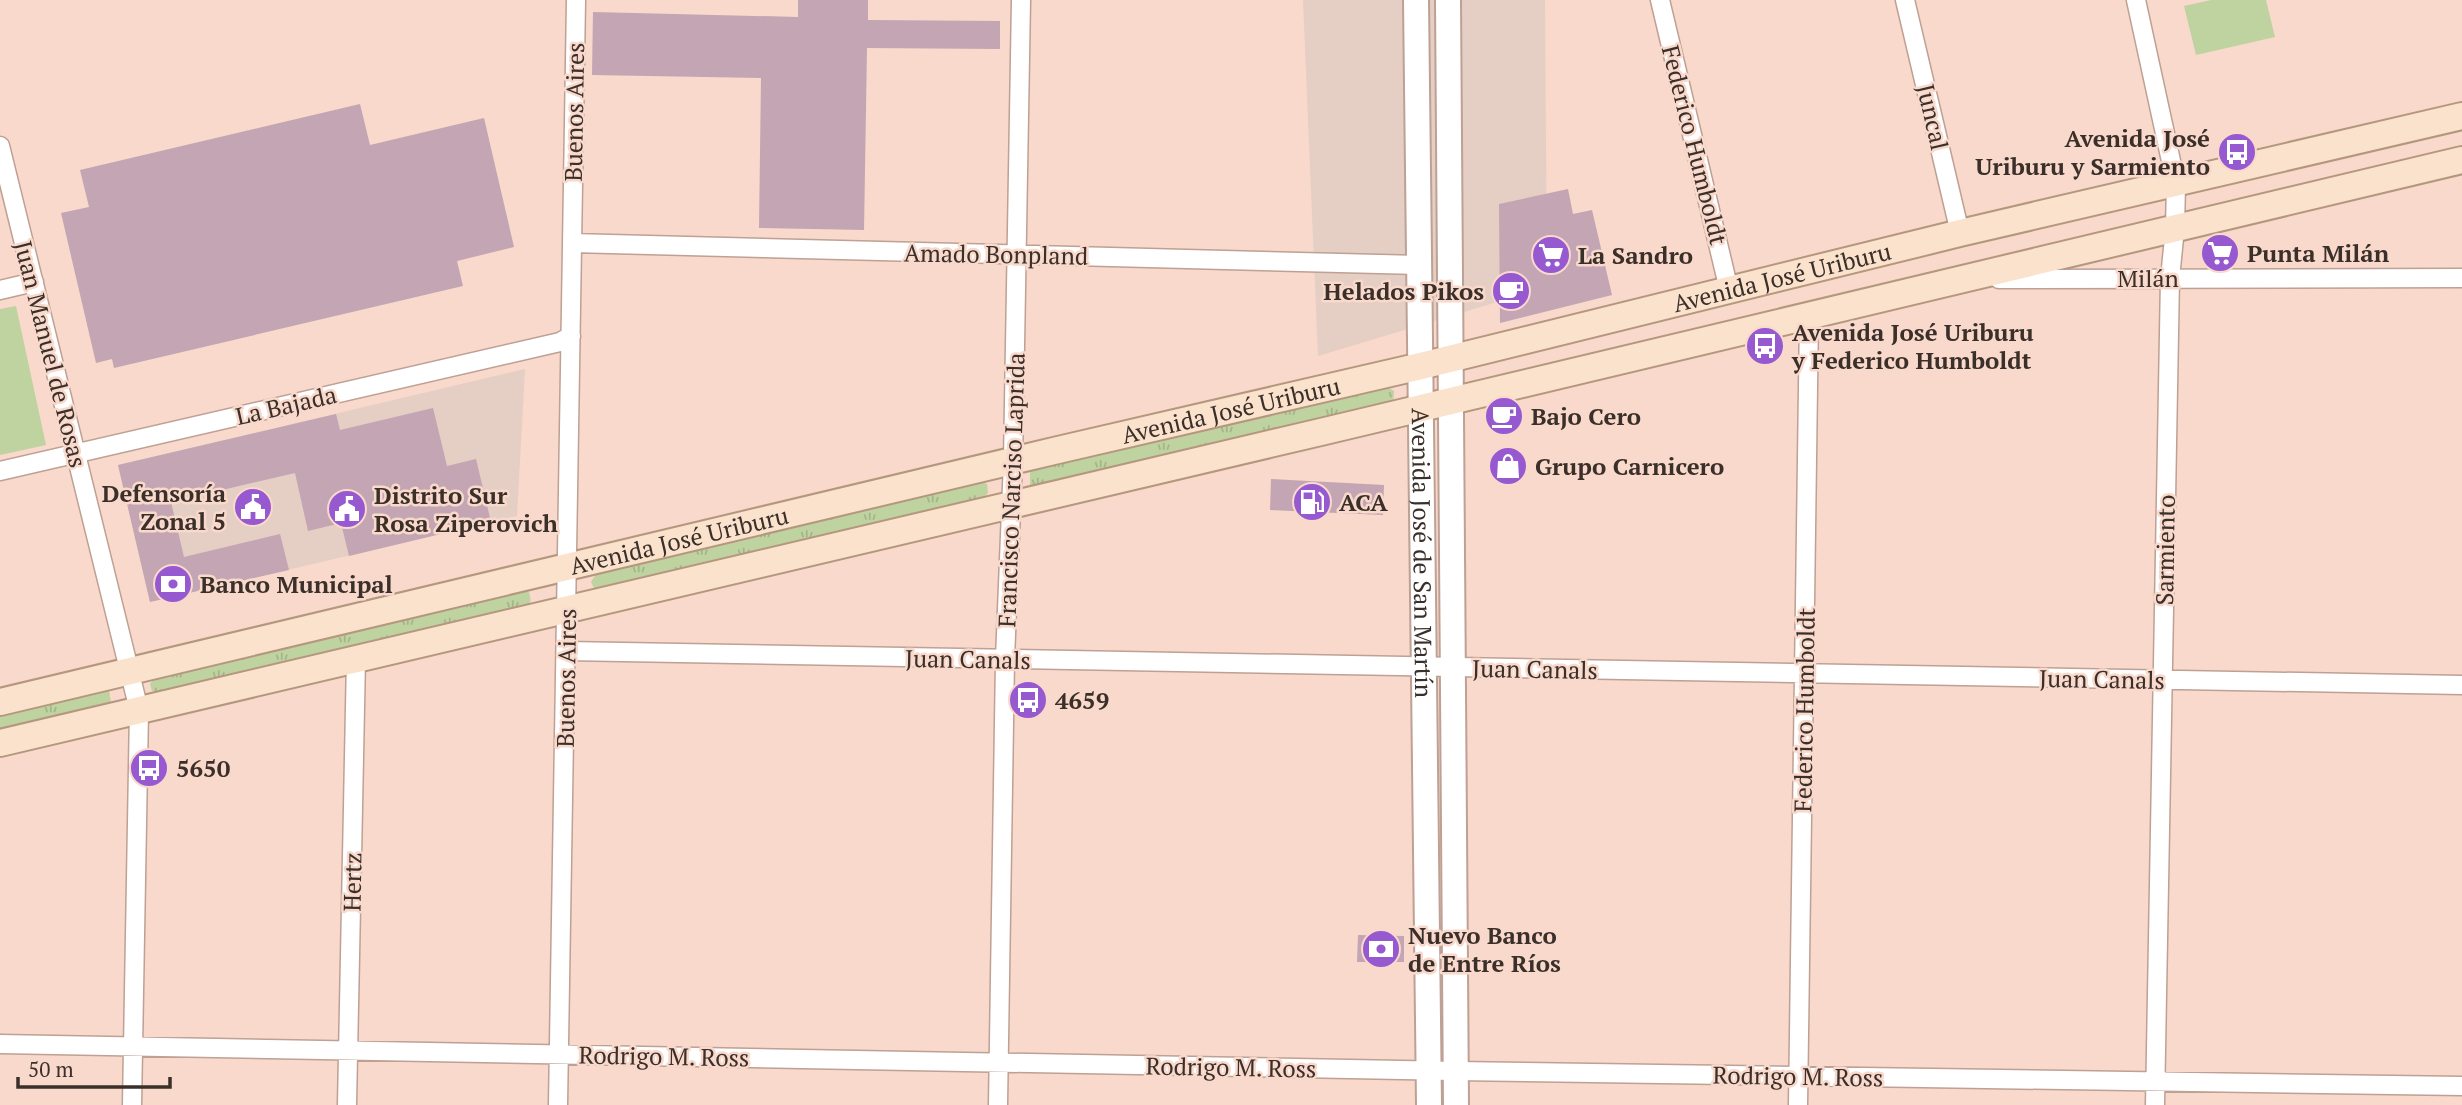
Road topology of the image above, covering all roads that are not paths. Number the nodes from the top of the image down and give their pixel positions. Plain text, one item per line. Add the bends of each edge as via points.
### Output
1 (576, 0) edge
2 (1021, 0) edge
3 (1416, 0) edge
4 (1448, 0) edge
5 (1660, 0) edge
6 (1905, 0) edge
7 (2136, 0) edge
8 (2462, 116) edge
9 (0, 145) edge
10 (2462, 160) edge
11 (2176, 184) junction
12 (2175, 228) junction
13 (1960, 233) junction
14 (572, 243) junction
15 (1017, 254) junction
16 (1419, 265) junction
17 (2170, 278) junction
18 (2462, 278) edge
19 (1960, 279) junction
20 (34, 282) junction
21 (0, 290) edge
22 (1730, 290) junction
23 (1809, 315) junction
24 (571, 336) junction
25 (1451, 359) junction
26 (1421, 366) junction
27 (1452, 401) junction
28 (1421, 409) junction
29 (75, 453) junction
30 (1013, 461) junction
31 (0, 471) edge
32 (1011, 505) junction
33 (568, 567) junction
34 (567, 608) junction
35 (566, 651) junction
36 (356, 659) junction
37 (1006, 659) junction
38 (1425, 667) junction
39 (1452, 667) junction
40 (129, 672) junction
41 (1805, 673) junction
42 (2162, 680) junction
43 (2462, 685) edge
44 (0, 702) edge
45 (139, 710) junction
46 (0, 743) edge
47 (0, 1044) edge
48 (133, 1046) junction
49 (348, 1051) junction
50 (559, 1055) junction
51 (999, 1063) junction
52 (1428, 1071) junction
53 (1455, 1071) junction
54 (1798, 1076) junction
55 (2155, 1081) junction
56 (2462, 1086) edge
57 (132, 1105) edge
58 (347, 1105) edge
59 (558, 1105) edge
60 (998, 1105) edge
61 (1429, 1105) edge
62 (1456, 1105) edge
63 (1798, 1105) edge
64 (2155, 1105) edge

1 - 14 street, Buenos Aires
2 - 15 street, Francisco Narciso Laprida
3 - 16 main road, Avenida José de San Martín
4 - 25 main road, Avenida José de San Martín
5 - 22 street, Federico Humboldt
6 - 13 street, Juncal
7 - 11 street, Sarmiento
8 - 11 main road, Avenida José Uriburu
9 - 20 street, Juan Manuel de Rosas
10 - 12 main road, Avenida José Uriburu
11 - 12 street, Sarmiento
11 - 13 main road, Avenida José Uriburu
12 - 17 street, Sarmiento
12 - 19 main road, Avenida José Uriburu
13 - 22 main road, Avenida José Uriburu
14 - 15 street, Amado Bonpland
14 - 24 street, Buenos Aires
15 - 16 street, Amado Bonpland
15 - 30 street, Francisco Narciso Laprida
16 - 26 main road, Avenida José de San Martín
17 - 18 street, Milán
17 - 19 street, Milán
17 - 42 street, Sarmiento
19 - 23 main road, Avenida José Uriburu
20 - 21 street
20 - 29 street, Juan Manuel de Rosas
22 - 25 main road, Avenida José Uriburu
23 - 27 main road, Avenida José Uriburu
23 - 41 street, Federico Humboldt
24 - 29 street, La Bajada via 561,342
24 - 33 street, Buenos Aires
25 - 26 main road, Avenida José Uriburu
25 - 27 main road, Avenida José de San Martín
26 - 28 main road, Avenida José de San Martín
26 - 30 main road, Avenida José Uriburu
27 - 28 main road, Avenida José Uriburu
27 - 39 main road, Avenida José de San Martín
28 - 32 main road, Avenida José Uriburu
28 - 38 main road, Avenida José de San Martín
29 - 31 street, La Bajada
29 - 40 street, Juan Manuel de Rosas
30 - 32 street, Francisco Narciso Laprida
30 - 33 main road, Avenida José Uriburu
32 - 34 main road, Avenida José Uriburu
32 - 37 street, Francisco Narciso Laprida
33 - 34 street, Buenos Aires
33 - 40 main road, Avenida José Uriburu
34 - 35 street, Buenos Aires
34 - 36 main road, Avenida José Uriburu
35 - 37 street, Juan Canals
35 - 50 street, Buenos Aires
36 - 45 main road, Avenida José Uriburu
36 - 49 street, Hertz
37 - 38 street, Juan Canals
37 - 51 street, Francisco Narciso Laprida
38 - 39 street, Juan Canals
38 - 52 main road, Avenida José de San Martín
39 - 41 street, Juan Canals
39 - 53 main road, Avenida José de San Martín
40 - 44 main road, Avenida José Uriburu
40 - 45 street, Juan Manuel de Rosas
41 - 42 street, Juan Canals
41 - 54 street, Federico Humboldt
42 - 43 street, Juan Canals
42 - 55 street, Sarmiento
45 - 46 main road, Avenida José Uriburu
45 - 48 street, Juan Manuel de Rosas
47 - 48 street, Rodrigo M. Ross
48 - 49 street, Rodrigo M. Ross
48 - 57 street, Juan Manuel de Rosas
49 - 50 street, Rodrigo M. Ross
49 - 58 street, Hertz
50 - 51 street, Rodrigo M. Ross
50 - 59 street, Buenos Aires
51 - 52 street, Rodrigo M. Ross
51 - 60 street, Francisco Narciso Laprida
52 - 53 street, Rodrigo M. Ross
52 - 61 main road, Avenida José de San Martín
53 - 54 street, Rodrigo M. Ross
53 - 62 main road, Avenida José de San Martín
54 - 55 street, Rodrigo M. Ross
54 - 63 street, Federico Humboldt
55 - 56 street, Rodrigo M. Ross
55 - 64 street, Sarmiento

